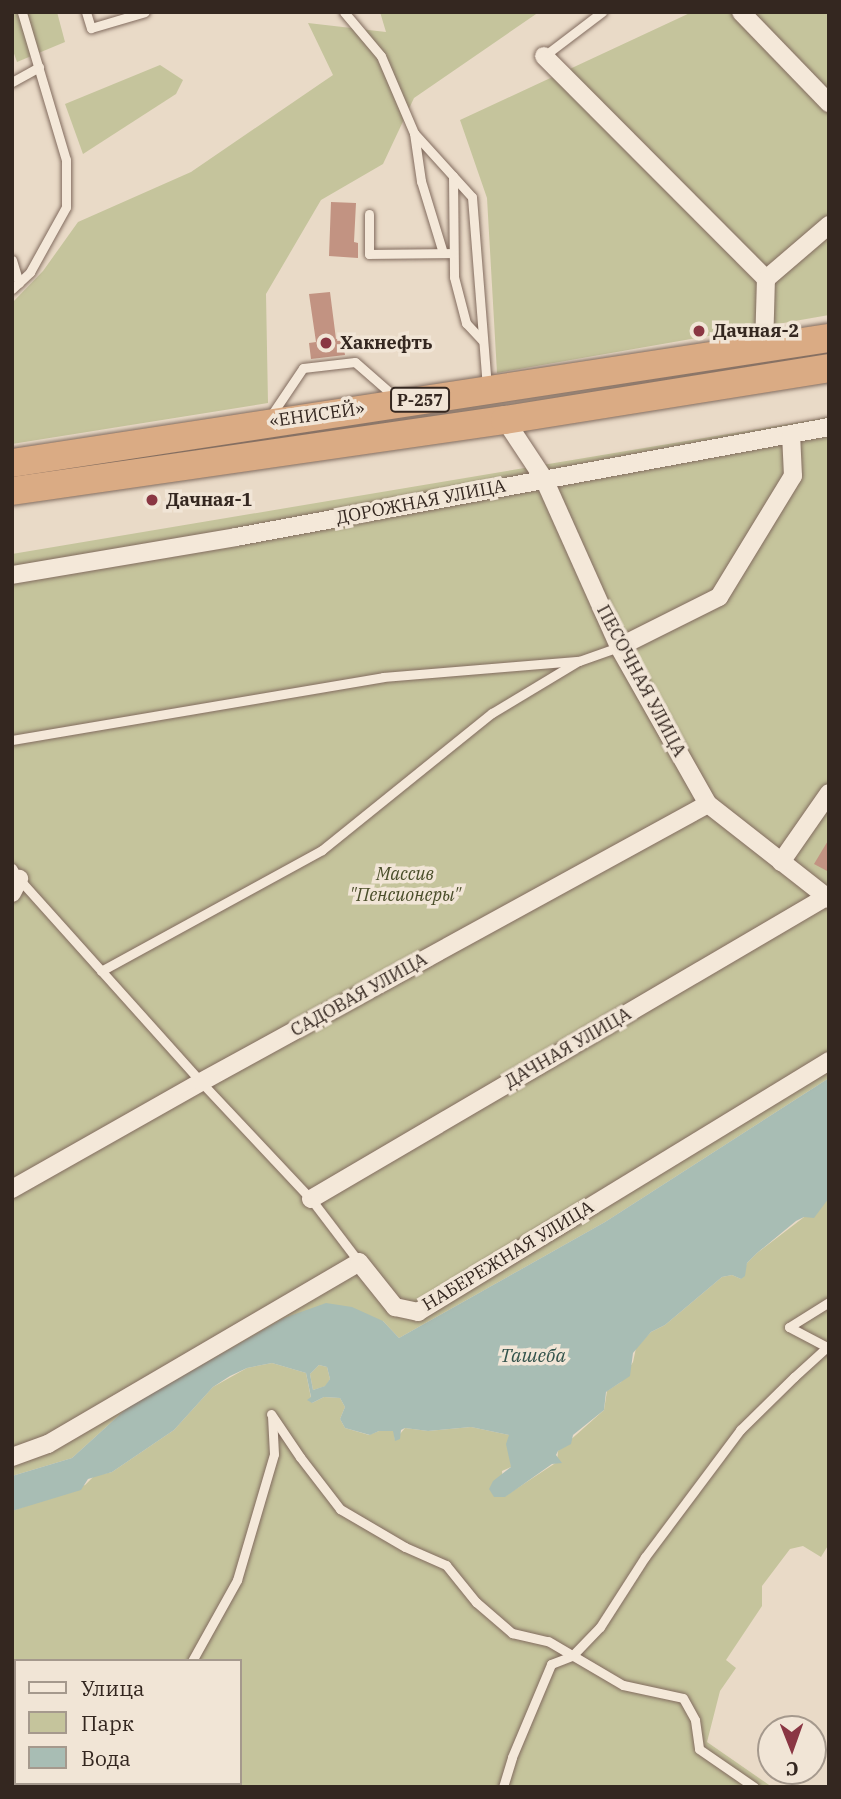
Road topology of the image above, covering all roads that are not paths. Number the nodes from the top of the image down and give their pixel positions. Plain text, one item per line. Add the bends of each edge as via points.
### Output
1 (22, 12) edge
2 (86, 12) edge
3 (145, 12) edge
4 (344, 12) edge
5 (602, 12) edge
6 (741, 12) edge
7 (544, 56) joint
8 (39, 67) junction
9 (12, 82) edge
10 (829, 103) edge
11 (414, 133) junction
12 (453, 176) junction
13 (369, 214) dead end
14 (829, 225) edge
15 (443, 253) junction
16 (453, 253) junction
17 (12, 260) edge
18 (766, 279) junction
19 (16, 286) edge
20 (829, 338) edge
21 (483, 341) junction
22 (764, 349) junction
23 (829, 368) edge
24 (487, 391) junction
25 (402, 403) junction
26 (505, 421) junction
27 (267, 422) junction
28 (829, 427) edge
29 (791, 434) junction
30 (12, 463) edge
31 (544, 478) junction
32 (12, 491) edge
33 (12, 575) edge
34 (619, 647) junction
35 (579, 661) junction
36 (12, 740) edge
37 (829, 793) edge
38 (708, 804) junction
39 (781, 863) junction
40 (14, 880) edge
41 (827, 898) edge
42 (101, 971) junction
43 (829, 1061) edge
44 (201, 1082) junction
45 (12, 1189) edge
46 (311, 1199) junction
47 (359, 1262) junction
48 (829, 1302) edge
49 (828, 1349) edge
50 (12, 1457) edge
51 (572, 1657) junction
52 (193, 1659) edge
53 (503, 1787) edge
54 (754, 1787) edge

1 - 8 lane
2 - 3 lane via 90,28
4 - 11 lane via 381,56
5 - 7 lane
6 - 10 street
7 - 18 street
8 - 9 lane
8 - 19 lane via 66,160 66,207 30,272
11 - 12 lane
11 - 15 lane via 421,181
12 - 16 lane
12 - 21 lane via 472,197
13 - 15 lane via 369,254
14 - 18 street
15 - 16 lane
16 - 21 lane via 466,323
17 - 19 lane
18 - 22 street
20 - 22 highway, «ЕНИСЕЙ» / Р-257
21 - 24 lane
22 - 24 highway, «ЕНИСЕЙ» / Р-257
23 - 26 highway, «ЕНИСЕЙ» / Р-257
24 - 25 highway, «ЕНИСЕЙ» / Р-257
25 - 27 highway, «ЕНИСЕЙ» / Р-257
25 - 27 lane via 355,362 303,368
26 - 31 street, ПЕСОЧНАЯ УЛИЦА
26 - 32 highway, «ЕНИСЕЙ» / Р-257
27 - 30 highway, «ЕНИСЕЙ» / Р-257
28 - 29 street, ДОРОЖНАЯ УЛИЦА
29 - 31 street, ДОРОЖНАЯ УЛИЦА
29 - 34 street via 793,476 719,597
31 - 33 street, ДОРОЖНАЯ УЛИЦА
31 - 34 street, ПЕСОЧНАЯ УЛИЦА
34 - 35 lane
34 - 38 street, ПЕСОЧНАЯ УЛИЦА
35 - 36 lane via 383,677
35 - 42 lane via 492,713 322,850
37 - 39 street
38 - 39 street, ПЕСОЧНАЯ УЛИЦА
38 - 44 street, САДОВАЯ УЛИЦА
39 - 41 street, ПЕСОЧНАЯ УЛИЦА
40 - 42 lane
41 - 46 street, ДАЧНАЯ УЛИЦА
42 - 44 lane
43 - 47 street, НАБЕРЕЖНАЯ УЛИЦА via 418,1312 395,1307
44 - 45 street, САДОВАЯ УЛИЦА
44 - 46 lane
46 - 47 lane
47 - 50 street via 48,1444
48 - 49 lane via 789,1327
49 - 51 lane via 740,1430 645,1557 600,1627
51 - 52 lane via 548,1641 512,1633 476,1602 446,1565 340,1509 271,1414 274,1454 237,1580
51 - 53 lane via 551,1664
51 - 54 lane via 623,1685 683,1698 695,1720 698,1749

